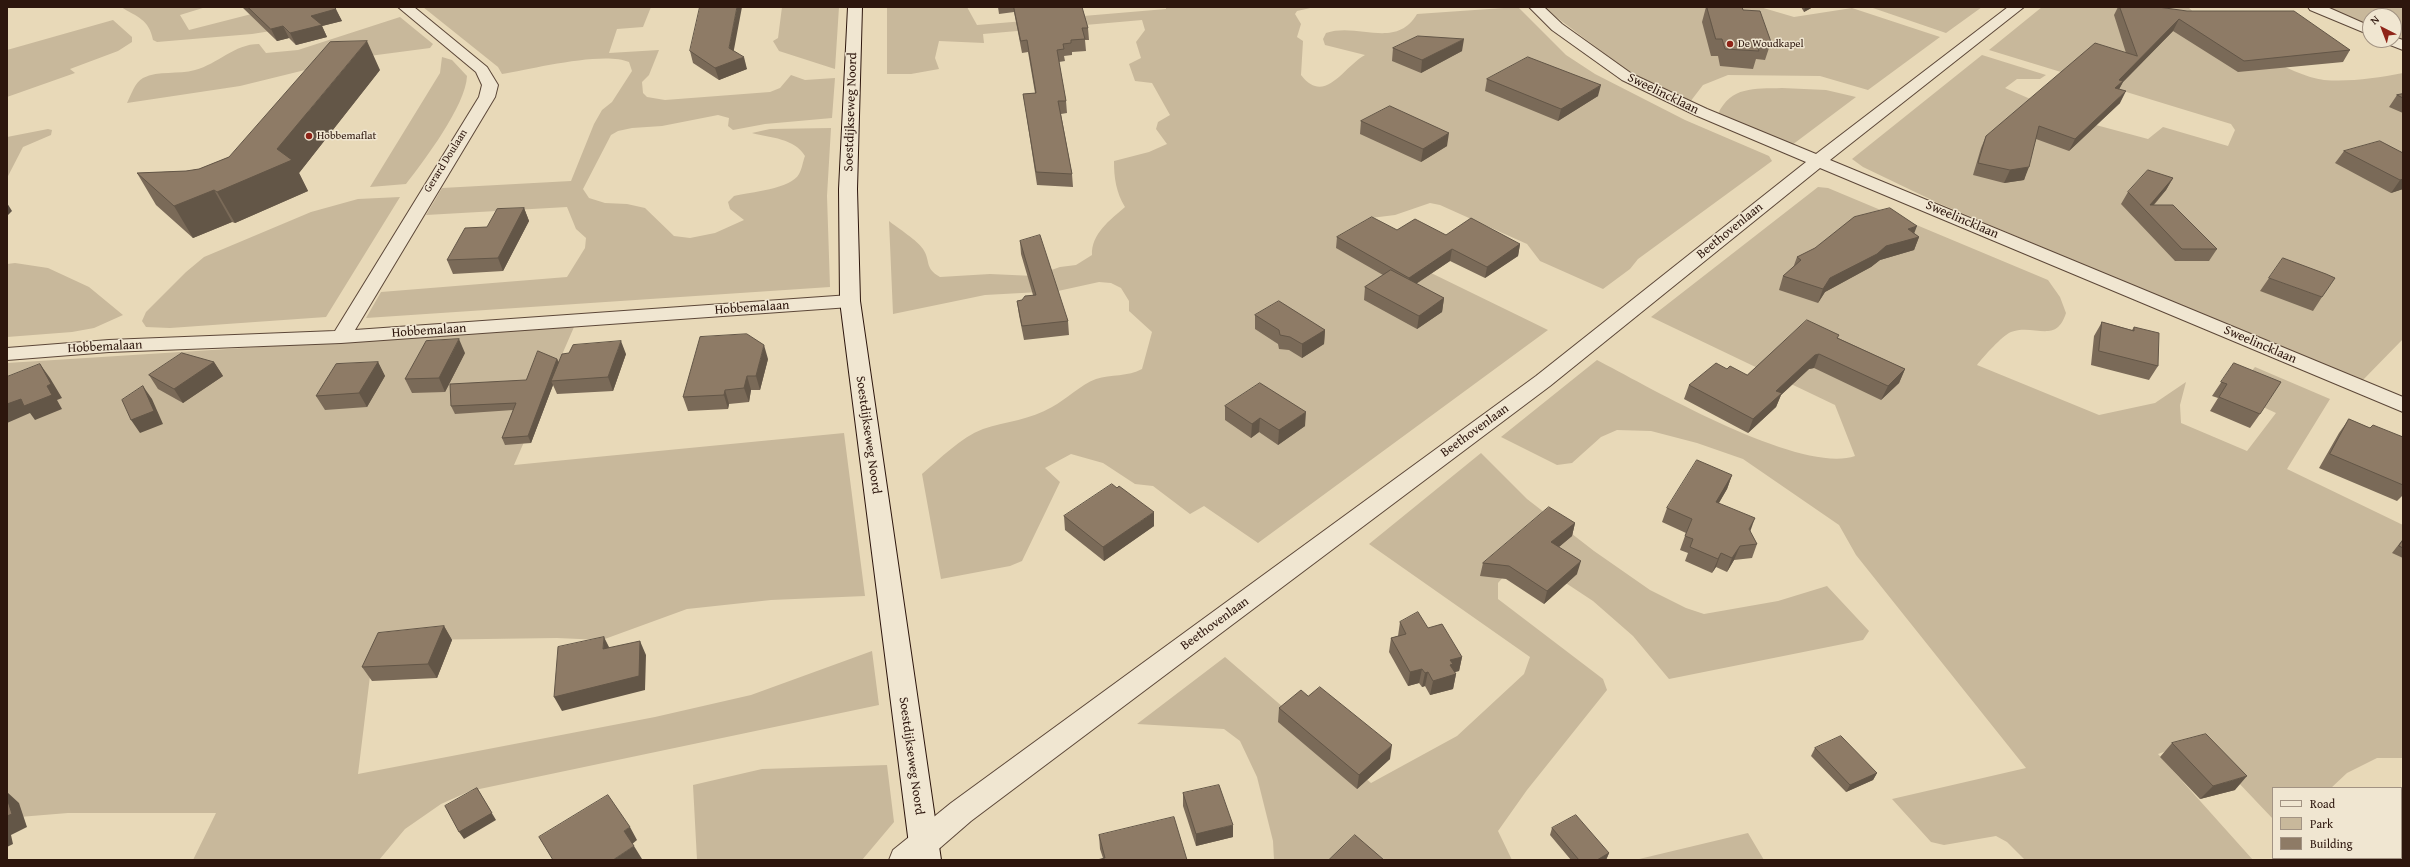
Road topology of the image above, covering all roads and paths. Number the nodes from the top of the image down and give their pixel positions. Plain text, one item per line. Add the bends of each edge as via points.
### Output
1 (405, 7) edge
2 (855, 7) edge
3 (1536, 7) edge
4 (2017, 7) edge
5 (2315, 7) edge
6 (2362, 28) edge
7 (1819, 160) junction
8 (850, 301) junction
9 (341, 337) junction
10 (7, 354) edge
11 (2403, 405) edge
12 (918, 854) edge

1 - 9 street, Gerard Doulaan via 482,70 490,86 487,97
2 - 8 street, Soestdijkseweg Noord via 848,189
3 - 7 street, Sweelincklaan via 1557,27 1627,77 1701,112
4 - 7 street, Beethovenlaan
5 - 6 street
7 - 11 street, Sweelincklaan
7 - 12 street, Beethovenlaan via 1543,381 961,812
8 - 9 street, Hobbemalaan
8 - 12 street, Soestdijkseweg Noord
9 - 10 street, Hobbemalaan via 109,346

